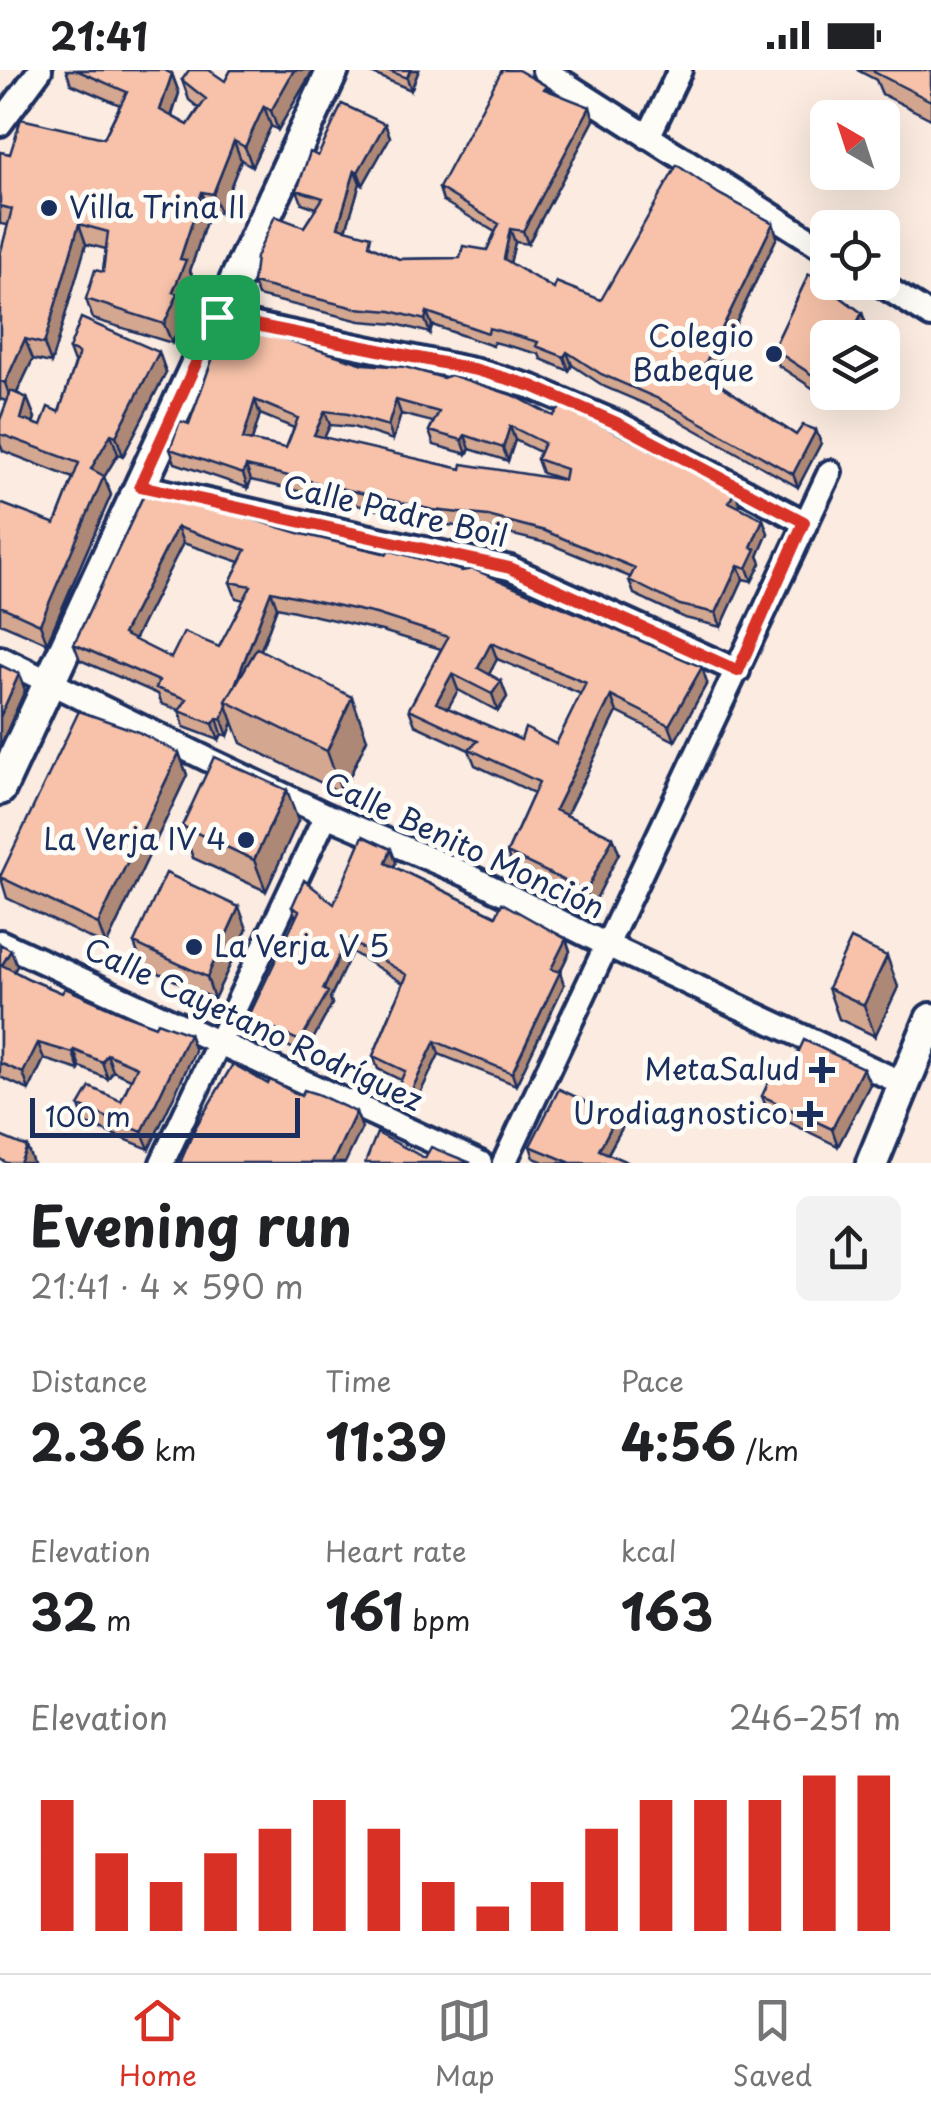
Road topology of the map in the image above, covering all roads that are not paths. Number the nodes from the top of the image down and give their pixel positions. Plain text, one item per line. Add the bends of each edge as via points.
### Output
1 (40, 70) edge
2 (333, 70) edge
3 (544, 70) edge
4 (680, 70) edge
5 (0, 124) edge
6 (648, 137) junction
7 (810, 240) edge
8 (900, 293) edge
9 (927, 305) edge
10 (217, 317) junction
11 (830, 472) dead end
12 (140, 486) junction
13 (804, 522) junction
14 (0, 658) edge
15 (738, 671) junction
16 (50, 682) junction
17 (0, 789) edge
18 (326, 815) junction
19 (0, 942) edge
20 (606, 946) junction
21 (931, 1019) edge
22 (219, 1042) junction
23 (904, 1084) junction
24 (162, 1163) edge
25 (480, 1163) edge
26 (504, 1163) edge
27 (872, 1163) edge

1 - 5 street
2 - 10 main road
3 - 6 street
4 - 6 street
6 - 7 street
8 - 9 street
10 - 12 main road
10 - 13 street via 532,386
11 - 13 street
12 - 15 street, Calle Padre Boil via 510,568
12 - 16 main road
13 - 15 street
14 - 16 street, Calle Benito Monción
15 - 20 street
16 - 17 main road
16 - 18 street, Calle Benito Monción
18 - 20 street, Calle Benito Monción via 465,874
18 - 22 street
19 - 22 street, Calle Cayetano Rodríguez
20 - 23 street, Calle Benito Monción
20 - 26 street
21 - 23 main road
22 - 24 street
22 - 25 street, Calle Cayetano Rodríguez
23 - 27 main road

